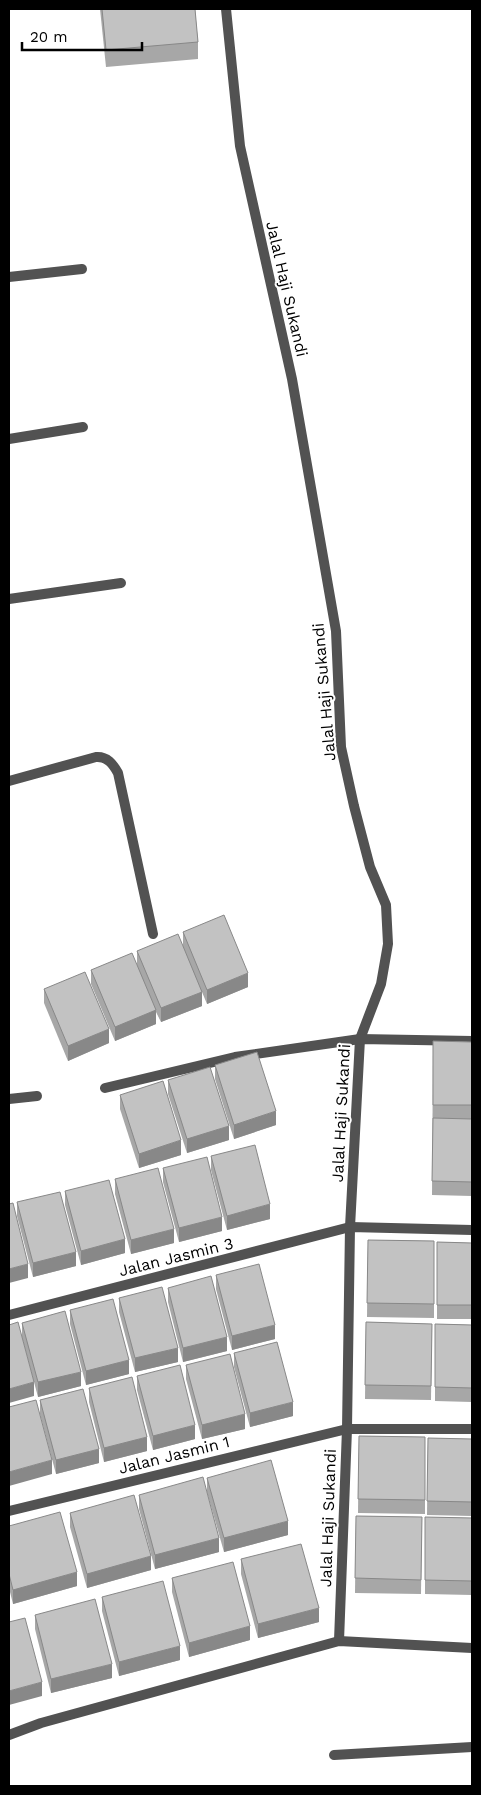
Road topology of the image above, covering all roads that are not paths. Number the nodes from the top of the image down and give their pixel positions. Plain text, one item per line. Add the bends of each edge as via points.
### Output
1 (226, 9) edge
2 (82, 269) dead end
3 (9, 277) edge
4 (83, 427) dead end
5 (9, 439) edge
6 (121, 583) dead end
7 (9, 599) edge
8 (9, 781) edge
9 (153, 934) dead end
10 (360, 1039) junction
11 (472, 1041) edge
12 (105, 1088) dead end
13 (37, 1096) dead end
14 (9, 1099) edge
15 (350, 1227) junction
16 (472, 1230) edge
17 (9, 1315) edge
18 (347, 1429) junction
19 (472, 1429) edge
20 (9, 1511) edge
21 (338, 1641) junction
22 (472, 1648) edge
23 (9, 1735) edge
24 (472, 1747) edge
25 (334, 1754) dead end

1 - 10 street, Jalal Haji Sukandi via 240,146 292,379 336,632 341,747 370,867 386,905 388,944 381,984
2 - 3 street
4 - 5 street
6 - 7 street
8 - 9 street via 101,756 112,763 118,773
10 - 11 street
10 - 12 street via 235,1057
10 - 15 street, Jalal Haji Sukandi
13 - 14 street
15 - 16 street, Jalan Jasmin 3
15 - 17 street, Jalan Jasmin 3
15 - 18 street, Jalal Haji Sukandi
18 - 19 street, Jalan Jasmin 1
18 - 20 street, Jalan Jasmin 1
18 - 21 street, Jalal Haji Sukandi
21 - 22 street
21 - 23 street
24 - 25 street

